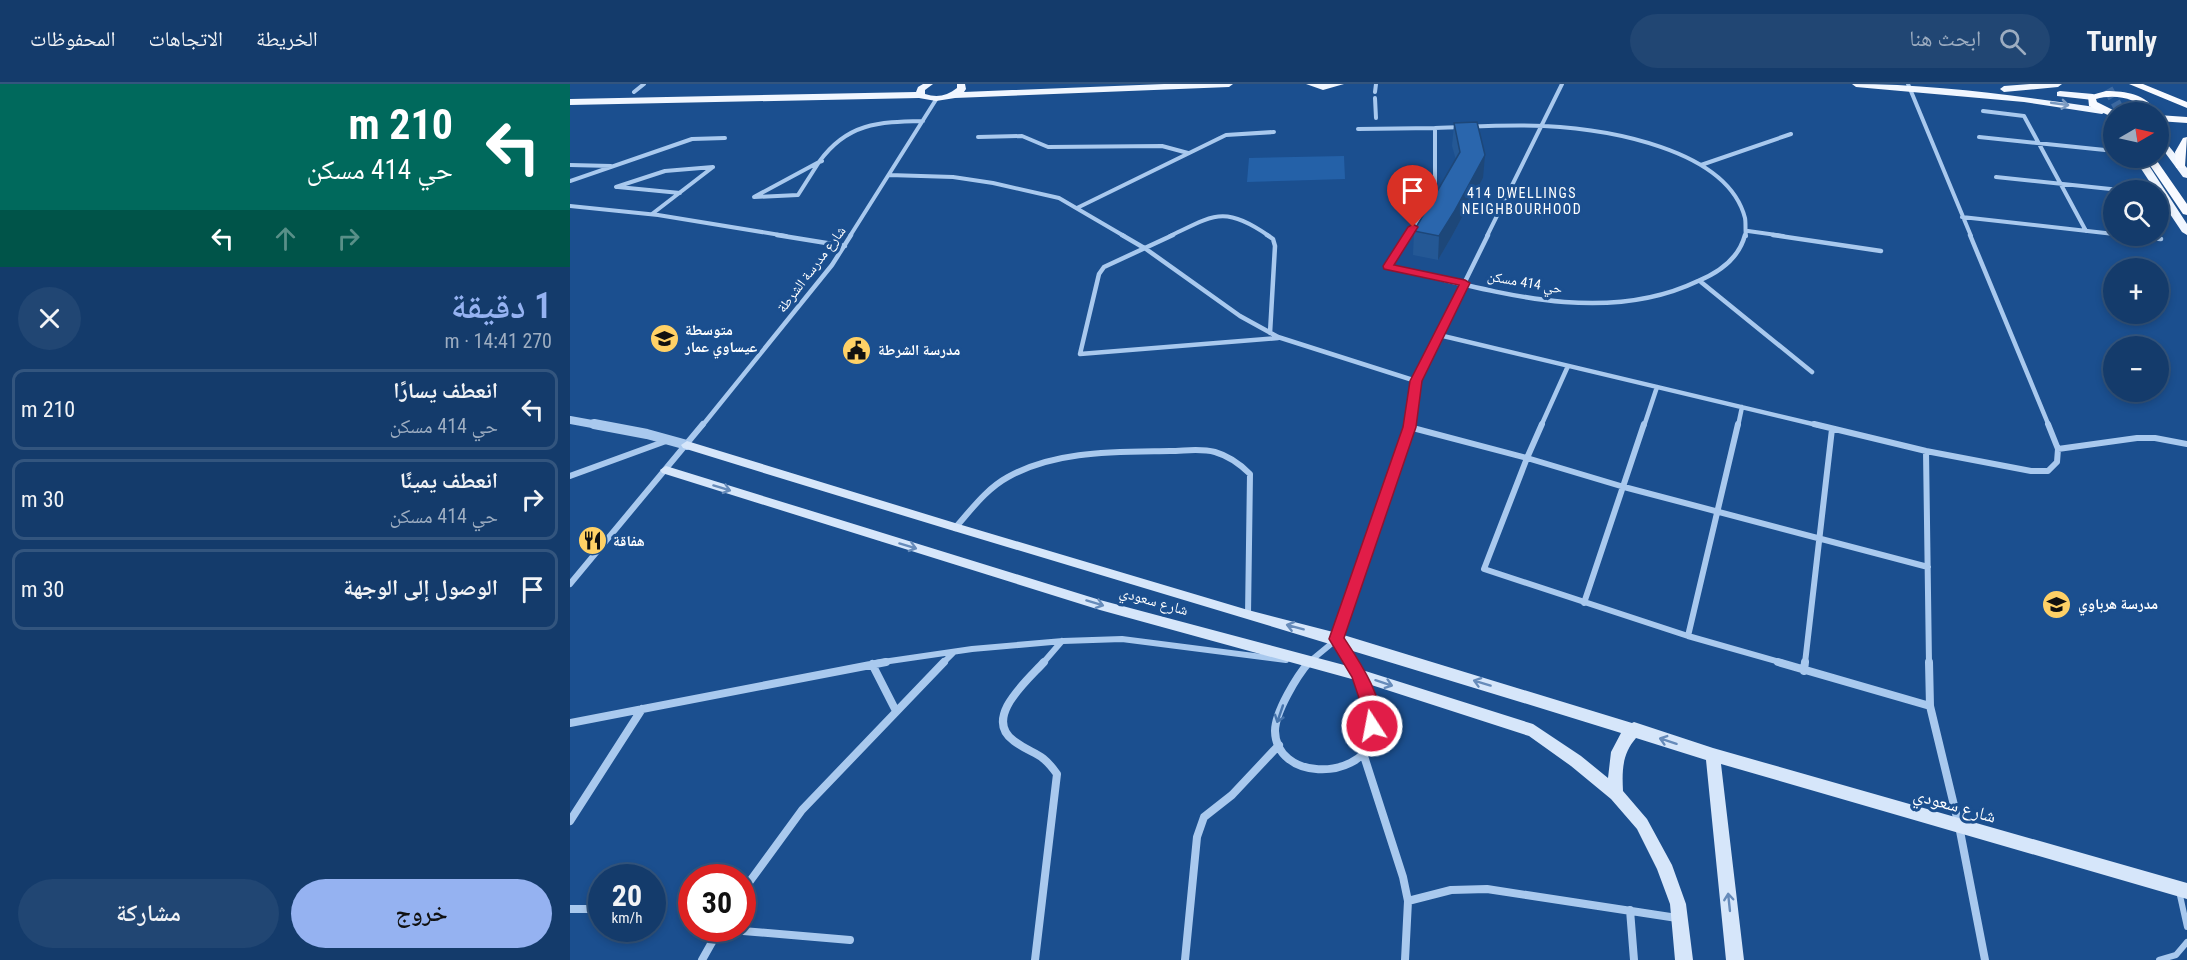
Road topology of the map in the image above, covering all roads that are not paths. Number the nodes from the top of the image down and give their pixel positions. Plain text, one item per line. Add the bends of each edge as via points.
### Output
1 (644, 84) edge
2 (961, 84) edge
3 (981, 84) edge
4 (990, 84) edge
5 (1229, 84) edge
6 (1310, 84) edge
7 (1340, 84) edge
8 (1376, 84) edge
9 (1562, 84) edge
10 (1856, 84) edge
11 (1951, 84) edge
12 (2058, 84) edge
13 (2134, 84) edge
14 (1909, 86) edge
15 (2113, 86) edge
16 (924, 88) edge
17 (2004, 89) junction
18 (634, 92) junction
19 (1375, 92) dead end
20 (2093, 93) junction
21 (570, 94) edge
22 (955, 95) junction
23 (1375, 98) dead end
24 (937, 99) junction
25 (2139, 101) junction
26 (570, 102) edge
27 (2187, 105) edge
28 (1983, 111) dead end
29 (2102, 111) joint
30 (2187, 111) edge
31 (2169, 119) edge
32 (2187, 120) edge
33 (923, 122) junction
34 (1542, 126) junction
35 (1435, 128) junction
36 (1358, 129) dead end
37 (1377, 129) junction
38 (1274, 132) dead end
39 (1791, 134) dead end
40 (1978, 137) dead end
41 (725, 138) dead end
42 (978, 138) dead end
43 (2187, 140) edge
44 (2038, 143) junction
45 (2103, 150) edge
46 (1188, 153) junction
47 (2169, 155) edge
48 (822, 161) junction
49 (2169, 163) edge
50 (2184, 163) edge
51 (570, 165) edge
52 (1701, 165) junction
53 (614, 166) junction
54 (2145, 168) edge
55 (2157, 168) edge
56 (889, 175) junction
57 (1996, 177) dead end
58 (570, 181) edge
59 (2061, 184) junction
60 (2103, 188) edge
61 (680, 193) junction
62 (2187, 196) edge
63 (570, 206) edge
64 (1077, 208) junction
65 (2187, 212) edge
66 (652, 214) junction
67 (1962, 218) junction
68 (1748, 231) junction
69 (2086, 231) junction
70 (2187, 232) edge
71 (2103, 233) edge
72 (845, 246) junction
73 (1146, 249) junction
74 (1881, 251) dead end
75 (1701, 282) junction
76 (1465, 283) junction
77 (1270, 333) junction
78 (1439, 335) junction
79 (1278, 338) junction
80 (1568, 366) junction
81 (1812, 372) dead end
82 (1416, 381) junction
83 (1657, 387) junction
84 (1742, 407) junction
85 (570, 420) edge
86 (1409, 427) junction
87 (1832, 429) junction
88 (670, 440) junction
89 (2187, 444) edge
90 (687, 445) junction
91 (2058, 449) junction
92 (1926, 451) junction
93 (1527, 458) junction
94 (666, 470) junction
95 (570, 476) edge
96 (1624, 487) junction
97 (1718, 510) junction
98 (955, 528) junction
99 (1820, 539) junction
100 (1928, 567) junction
101 (570, 584) edge
102 (1584, 603) junction
103 (1248, 615) junction
104 (1688, 636) junction
105 (1337, 639) junction
106 (1063, 640) junction
107 (955, 652) junction
108 (1308, 663) junction
109 (872, 664) junction
110 (1804, 671) junction
111 (1359, 675) junction
112 (1930, 706) junction
113 (642, 709) junction
114 (896, 711) junction
115 (570, 723) edge
116 (1634, 729) junction
117 (1279, 745) junction
118 (1363, 753) junction
119 (1713, 755) junction
120 (1616, 794) junction
121 (570, 821) edge
122 (1959, 826) junction
123 (756, 873) edge
124 (2182, 890) edge
125 (1408, 901) junction
126 (570, 909) edge
127 (588, 909) edge
128 (1630, 910) junction
129 (1679, 918) junction
130 (2187, 927) edge
131 (756, 932) edge
132 (850, 940) dead end
133 (712, 942) edge
134 (2187, 942) edge
135 (702, 960) edge
136 (1035, 960) edge
137 (1185, 960) edge
138 (1405, 960) edge
139 (1634, 960) edge
140 (1684, 960) edge
141 (1735, 960) edge
142 (1985, 960) edge
143 (2160, 960) edge

1 - 18 street
2 - 22 main road via 962,89
3 - 4 main road
5 - 22 main road
6 - 7 main road
8 - 19 street
9 - 34 street
10 - 14 main road
11 - 17 main road
12 - 17 main road
13 - 27 highway
14 -> 29 main road
14 - 67 street
15 - 25 highway
16 - 18 main road
16 - 24 main road
16 - 26 main road
17 - 20 main road
18 - 21 main road
20 - 25 highway
20 - 29 highway via 2090,101
22 - 24 main road
23 - 37 street
24 - 33 street, شارع مدرسة الشرطة
25 - 30 highway
28 - 44 street via 2024,116
31 - 32 highway
33 - 48 street via 879,124 852,132 836,142
33 - 56 street, شارع مدرسة الشرطة
34 - 35 street
34 - 52 street via 1632,137
34 - 76 street
35 - 37 street
35 - 76 street, حي 414 مسكن via 1435,183 1388,266
36 - 37 street
38 - 46 street via 1226,135
39 - 52 street
40 - 44 street
41 - 53 street via 692,139
42 - 46 street via 1022,136 1048,147 1162,146
43 - 50 highway via 2182,145
44 - 45 street
44 - 59 street
46 - 64 street
47 - 50 main road
48 - 48 street via 798,195 754,197 791,177
49 - 62 highway
51 - 53 street
52 - 68 street via 1717,176 1742,207
53 - 58 street
54 - 70 main road
55 - 65 highway
56 - 64 street via 993,183 1059,198
56 - 72 street, شارع مدرسة الشرطة
57 - 59 street
59 - 60 street
59 - 69 street
61 - 61 street via 713,168 665,171 616,187
61 - 66 street
63 - 66 street
64 - 73 street
66 - 72 street
67 - 69 street
67 - 91 street
68 - 74 street
68 - 75 street, حي 414 مسكن via 1722,270
69 - 71 street
72 - 90 street, شارع مدرسة الشرطة
73 - 77 street
73 - 77 street via 1213,216 1225,215 1273,239
73 - 79 street via 1115,261 1099,274 1080,354
75 - 76 street, حي 414 مسكن via 1650,298 1595,303 1527,296
75 - 81 street
76 - 78 street
77 - 79 street
78 - 80 street
78 - 82 street
79 - 82 street
80 - 83 street
80 - 93 street
82 - 86 street
83 - 84 street
83 - 96 street
84 - 87 street
84 - 97 street
85 - 88 street
86 - 93 street
86 - 105 street
87 - 92 street
87 - 99 street
88 - 90 street
88 - 95 street
89 - 91 street via 2137,438
90 - 94 street, شارع مدرسة الشرطة
90 - 98 main road, شارع سعودي
91 - 92 street via 2057,462 2048,471
92 - 100 street
93 - 96 street
93 - 102 street via 1484,570
94 - 101 street, شارع مدرسة الشرطة
94 -> 108 main road, شارع سعودي via 1100,605
96 - 97 street
96 - 102 street
97 - 99 street
97 - 104 street
98 - 103 main road, شارع سعودي
98 - 103 street via 985,494 1008,477 1034,466 1120,452 1209,450 1224,455 1250,474
99 - 100 street
99 - 110 street
100 - 112 street
102 - 104 street
105 -> 103 main road, شارع سعودي
104 - 110 street
105 - 108 street
105 - 111 street
116 -> 105 main road, شارع سعودي
106 - 107 street
106 - 108 street via 1122,639
106 - 136 street via 1003,710 1002,723 1011,742 1046,759 1057,774
107 - 109 street
107 - 114 street
108 - 111 main road, شارع سعودي
108 -> 117 street via 1275,730
109 - 113 street
109 - 114 street
110 - 112 street
111 - 118 street via 1372,713 1372,739
111 -> 120 main road, شارع سعودي via 1533,731
112 - 122 street
113 - 115 street
113 - 121 street
114 - 123 street via 802,810
119 -> 116 main road, شارع سعودي
116 - 120 main road via 1621,743 1614,766
117 - 118 street via 1288,757 1318,770 1342,766
117 - 137 street via 1232,795 1204,818 1197,837
118 - 125 street
119 - 122 main road, شارع سعودي
141 -> 119 main road
120 - 129 main road, شارع سعودي via 1642,824 1664,865
122 - 124 main road, شارع سعودي
122 - 142 street
124 - 130 lane
125 - 128 street via 1451,890 1487,888
125 - 138 street
126 - 127 street
128 - 129 street
128 - 139 street
129 - 140 main road, شارع سعودي
131 - 132 street
133 - 135 street
134 - 143 lane via 2176,955

